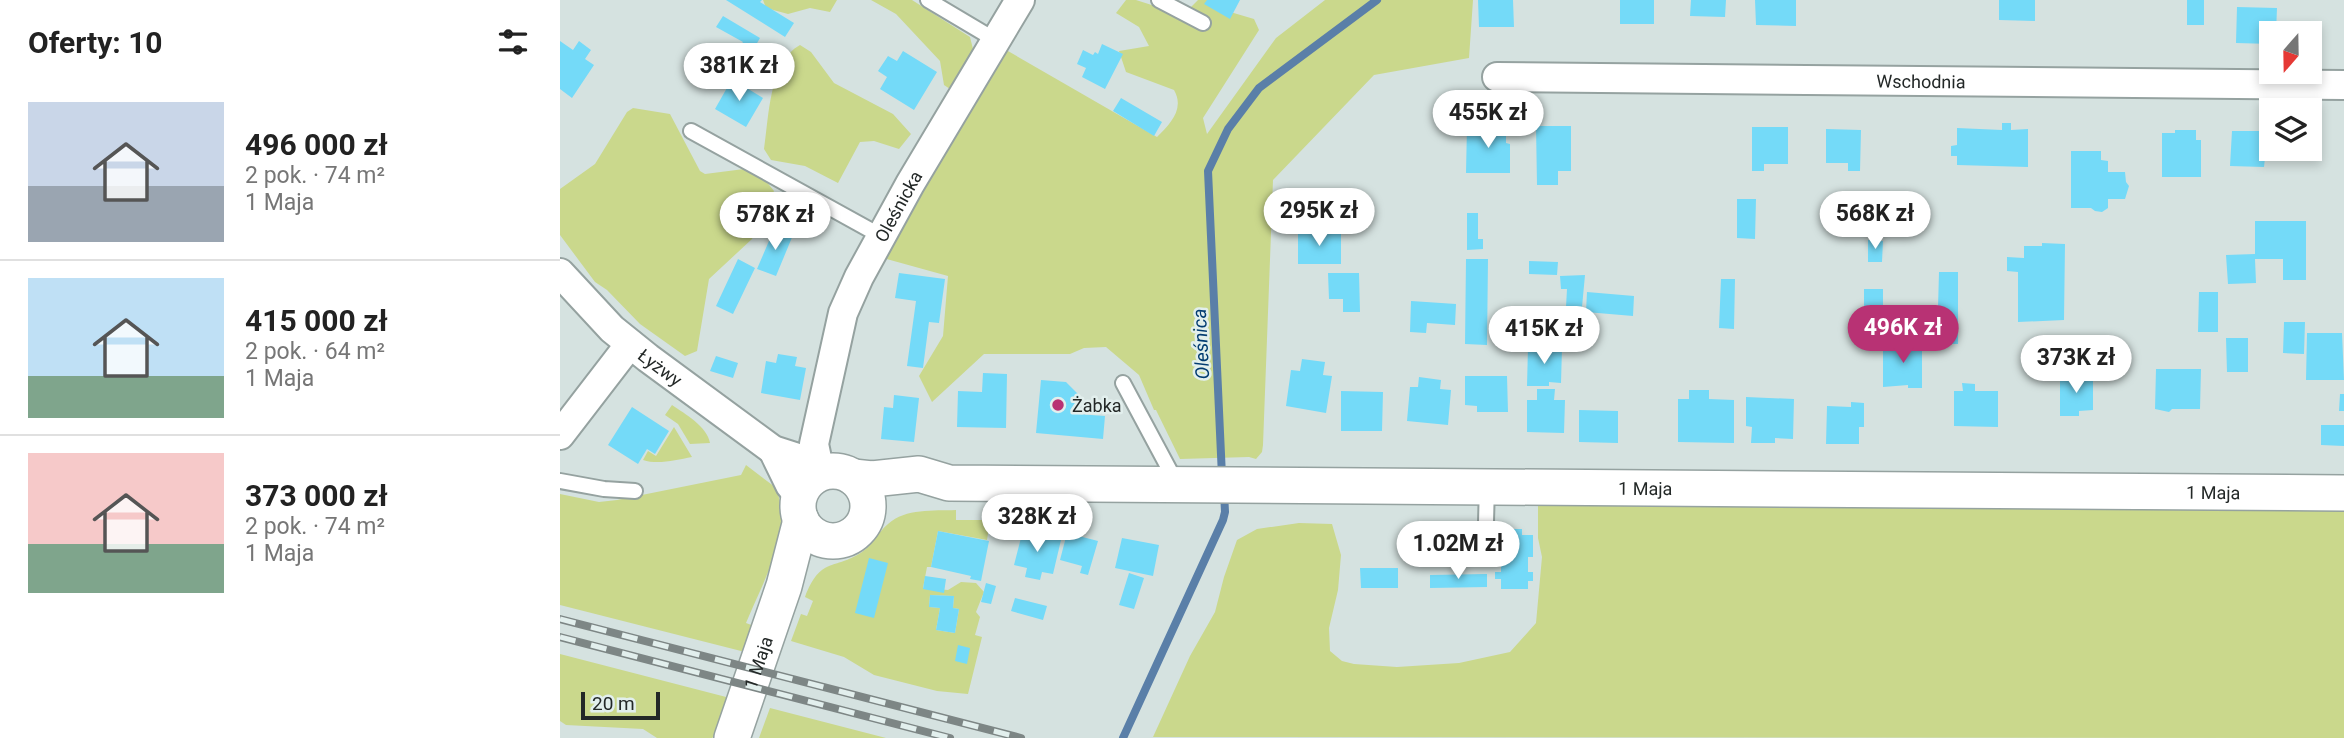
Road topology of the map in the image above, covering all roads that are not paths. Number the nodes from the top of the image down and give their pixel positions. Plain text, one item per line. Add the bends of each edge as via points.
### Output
1 (928, 0) edge
2 (1020, 0) edge
3 (1159, 0) edge
4 (1203, 23) dead end
5 (997, 41) junction
6 (1497, 77) dead end
7 (2344, 85) edge
8 (691, 131) dead end
9 (881, 236) junction
10 (560, 273) edge
11 (630, 344) junction
12 (1123, 383) dead end
13 (560, 435) edge
14 (560, 481) edge
15 (949, 483) junction
16 (1187, 483) junction
17 (1487, 485) junction
18 (635, 491) dead end
19 (2344, 492) edge
20 (820, 501) junction
21 (868, 510) junction
22 (1486, 522) dead end
23 (732, 738) edge

1 - 5 lane
2 - 5 street, Oleśnicka
3 - 4 lane
5 - 9 street, Oleśnicka
6 - 7 street, Wschodnia
8 - 9 lane
9 - 20 street, Oleśnicka via 843,313 814,444
10 - 11 street, Łyżwy
11 - 13 street
11 - 20 street, Łyżwy via 773,450 790,485
12 - 16 lane
14 - 18 lane
15 - 16 street, 1 Maja
15 - 20 street, 1 Maja via 919,474 872,479
15 - 21 street, 1 Maja
16 - 17 street, 1 Maja
17 - 19 street, 1 Maja
17 - 22 lane
20 - 21 street via 865,491
20 - 21 street via 836,541 854,534
20 - 23 street, 1 Maja via 784,586

